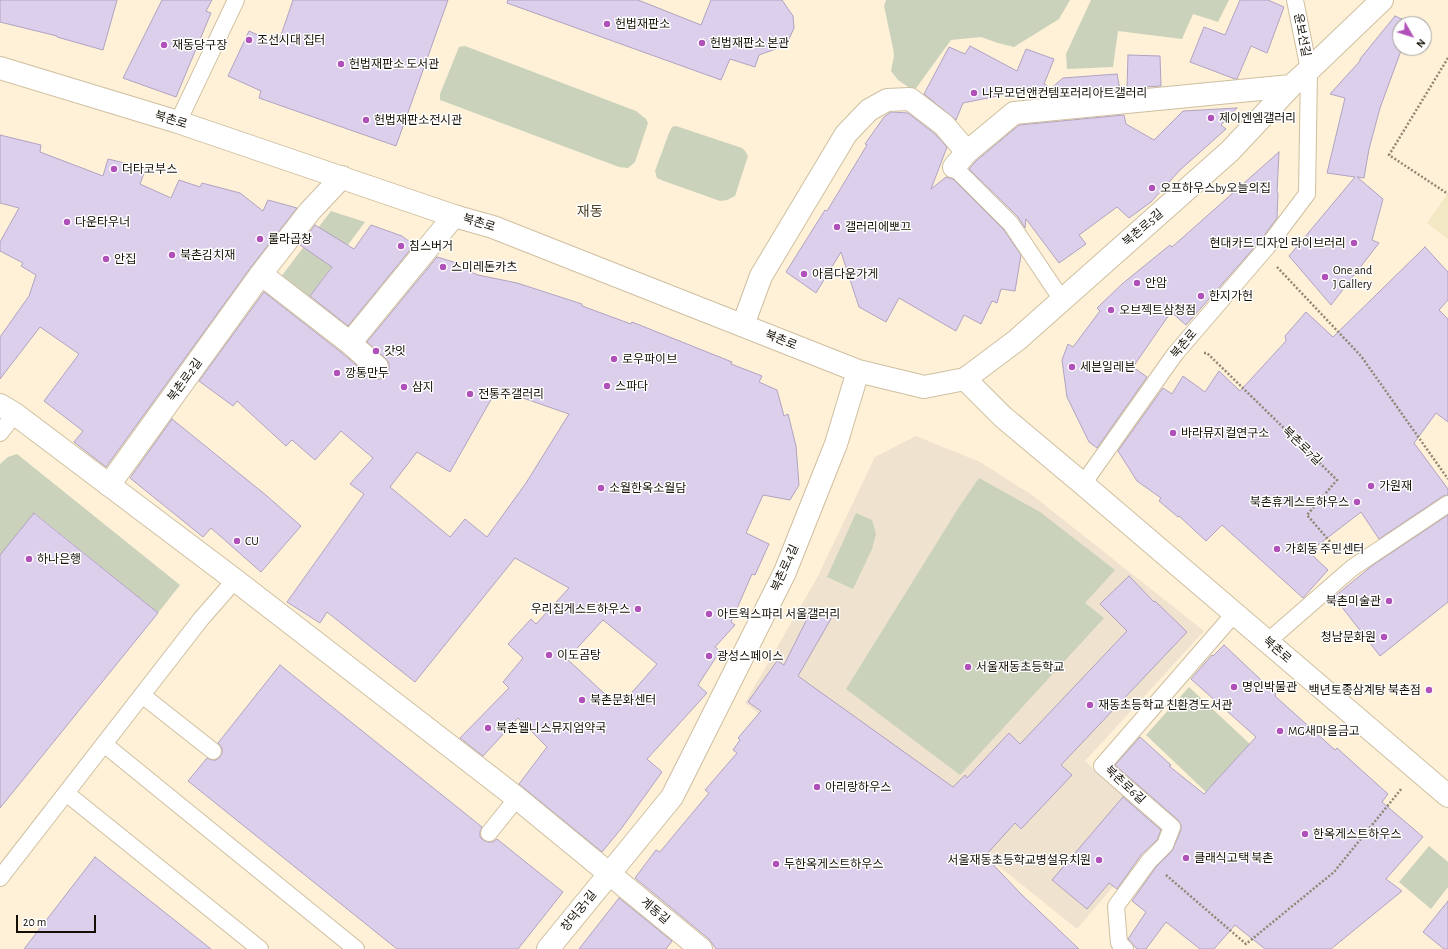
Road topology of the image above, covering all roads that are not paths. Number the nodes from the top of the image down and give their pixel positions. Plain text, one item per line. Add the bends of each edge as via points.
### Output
1 (236, 0) edge
2 (1295, 0) edge
3 (1382, 0) edge
4 (0, 68) edge
5 (1309, 70) junction
6 (1291, 86) junction
7 (178, 122) junction
8 (960, 159) junction
9 (342, 177) junction
10 (454, 216) junction
11 (261, 274) junction
12 (1062, 300) junction
13 (743, 325) junction
14 (350, 342) junction
15 (377, 367) dead end
16 (858, 371) junction
17 (965, 380) junction
18 (8, 410) edge
19 (0, 434) edge
20 (1083, 484) junction
21 (109, 485) junction
22 (1448, 504) edge
23 (235, 580) junction
24 (1234, 614) junction
25 (1267, 642) junction
26 (142, 695) junction
27 (104, 744) junction
28 (213, 751) dead end
29 (66, 793) junction
30 (1448, 796) edge
31 (517, 798) junction
32 (489, 833) dead end
33 (610, 873) junction
34 (0, 878) edge
35 (260, 949) edge
36 (356, 949) edge
37 (548, 949) edge
38 (701, 949) edge
39 (1125, 949) edge

1 - 7 lane
2 - 5 lane, 윤보선길
3 - 5 street, 북촌로5길
4 - 7 street, 북촌로
5 - 6 street, 북촌로5길
5 - 20 lane, 북촌로 via 1307,194 1267,247 1175,354
6 - 8 street via 1014,113
6 - 12 street, 북촌로5길 via 1230,152
7 - 9 street, 북촌로
8 - 12 lane via 1011,224
8 - 13 street via 944,125 910,99 887,100 869,110 846,134 761,276
9 - 10 street, 북촌로
9 - 11 street, 북촌로2길 via 310,211
10 - 13 street, 북촌로 via 493,227
10 - 14 street, 북촌로
11 - 14 street
11 - 21 street, 북촌로2길
12 - 17 street, 북촌로5길 via 1017,340
13 - 16 street, 북촌로
14 - 15 street
16 - 17 street, 북촌로 via 924,387
16 - 33 street, 북촌로4길 via 836,444 782,579 672,797
17 - 20 street, 북촌로 via 1003,417
18 - 19 lane
18 - 21 street, 계동길
20 - 24 street, 북촌로
21 - 23 street, 계동길
22 - 25 lane via 1352,568
23 - 26 lane
23 - 31 street, 계동길
24 - 25 street, 북촌로
24 - 39 lane, 북촌로6길 via 1102,766 1172,827 1165,845 1149,861 1116,906 1119,943
25 - 30 street, 북촌로
26 - 27 lane
26 - 28 lane
27 - 29 lane
27 - 36 lane
29 - 34 lane
29 - 35 lane
31 - 32 lane
31 - 33 street, 계동길
33 - 37 street, 창덕궁1길
33 - 38 street, 계동길

